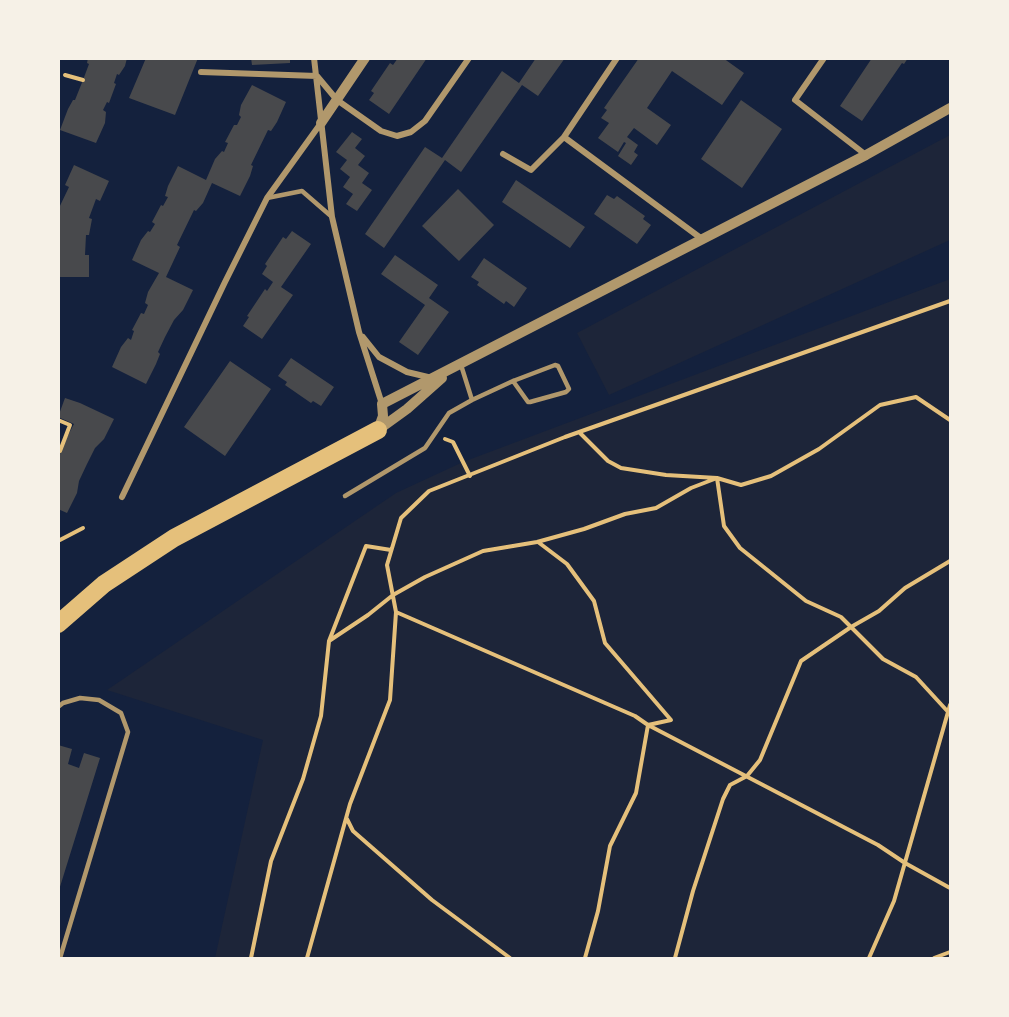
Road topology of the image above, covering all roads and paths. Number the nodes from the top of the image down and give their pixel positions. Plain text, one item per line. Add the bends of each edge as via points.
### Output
1 (314, 58) edge
2 (365, 58) edge
3 (469, 58) edge
4 (617, 58) edge
5 (824, 58) edge
6 (201, 72) dead end
7 (65, 75) dead end
8 (317, 76) junction
9 (83, 80) dead end
10 (337, 100) junction
11 (951, 108) edge
12 (321, 123) junction
13 (564, 137) junction
14 (503, 154) dead end
15 (866, 155) junction
16 (267, 198) junction
17 (332, 217) junction
18 (703, 240) junction
19 (951, 301) edge
20 (359, 332) junction
21 (457, 367) junction
22 (433, 378) junction
23 (513, 381) junction
24 (472, 400) junction
25 (382, 404) junction
26 (58, 420) edge
27 (951, 420) edge
28 (378, 430) junction
29 (579, 432) junction
30 (432, 437) junction
31 (60, 451) dead end
32 (470, 476) junction
33 (717, 478) junction
34 (345, 496) dead end
35 (122, 497) dead end
36 (83, 528) dead end
37 (58, 541) edge
38 (537, 542) junction
39 (391, 550) junction
40 (951, 561) edge
41 (393, 595) junction
42 (396, 612) junction
43 (58, 624) edge
44 (851, 627) junction
45 (329, 641) junction
46 (60, 703) edge
47 (951, 705) edge
48 (950, 713) edge
49 (648, 725) junction
50 (747, 776) junction
51 (347, 818) junction
52 (905, 863) junction
53 (951, 888) edge
54 (951, 952) edge
55 (60, 958) edge
56 (251, 958) edge
57 (307, 958) edge
58 (510, 958) edge
59 (585, 958) edge
60 (675, 958) edge
61 (869, 958) edge
62 (934, 958) edge

1 - 8 street
2 - 10 street
3 - 10 street via 425,121 411,132 396,136 381,131
4 - 13 street
5 - 15 street via 795,100
6 - 8 street
7 - 9 path
8 - 10 street
8 - 12 street
10 - 12 street
11 - 15 street
12 - 16 street
12 - 17 street
13 - 14 street via 531,170
13 - 18 street
15 - 18 street
16 - 17 lane via 302,190
16 - 35 street
17 - 20 street
18 - 21 street
19 - 29 path
20 - 22 street via 379,357 407,372
20 - 25 street
21 - 22 street
21 - 24 lane
21 - 28 street
22 - 25 street
23 - 23 lane via 557,365 569,389 528,402
23 - 24 lane
24 - 30 lane via 449,413
25 - 28 street
26 - 31 path via 70,425
27 - 33 path via 916,397 879,405 819,449 771,476 741,485
28 - 43 highway via 174,538 104,584
29 - 32 path
29 - 33 path via 608,461 621,468
30 - 32 path via 452,440
30 - 34 lane via 425,448
32 - 39 path via 429,491 401,518
33 - 38 path via 656,508
33 - 44 path via 724,526 740,548 806,601 841,617
36 - 37 path
38 - 41 path via 483,551
38 - 49 path via 567,564 594,601 605,643 671,720
39 - 41 path via 387,565
39 - 45 path via 366,546
40 - 44 path
41 - 42 path
41 - 45 path
42 - 49 path
42 - 51 path via 390,700
44 - 48 path via 882,659 916,677
44 - 50 path via 801,661 760,760
45 - 56 path via 321,716 303,779 271,861
46 - 55 lane via 80,698 99,700 120,713 128,732
47 - 48 path
48 - 52 path
49 - 50 path
49 - 59 path via 636,793 610,846
50 - 52 path
50 - 60 path via 730,785 723,799
51 - 57 path
51 - 58 path via 353,831 432,900
52 - 53 path
52 - 61 path via 894,901
54 - 62 path

